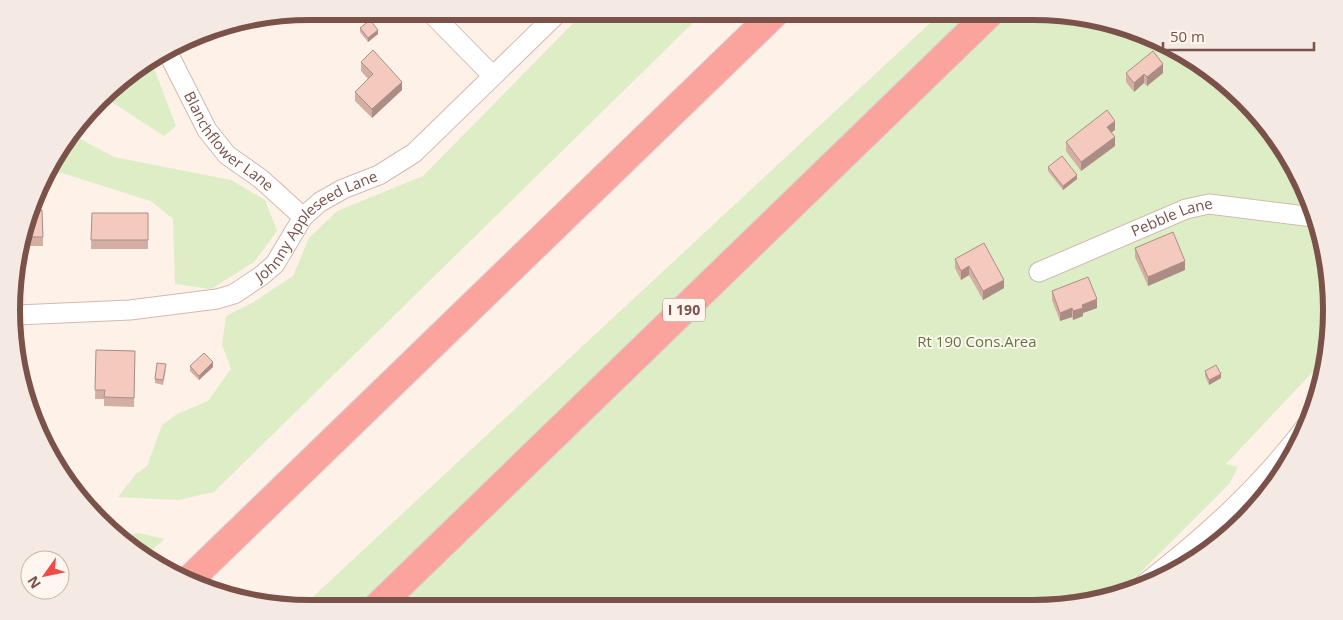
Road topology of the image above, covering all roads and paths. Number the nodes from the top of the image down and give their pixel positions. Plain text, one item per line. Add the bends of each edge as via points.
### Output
1 (438, 20) edge
2 (550, 20) edge
3 (768, 20) edge
4 (983, 20) edge
5 (170, 56) edge
6 (492, 75) junction
7 (1308, 216) edge
8 (303, 217) junction
9 (1039, 272) dead end
10 (20, 315) edge
11 (1286, 451) edge
12 (1162, 570) edge
13 (194, 575) edge
14 (383, 600) edge

1 - 6 street
2 - 6 street, Johnny Appleseed Lane
3 - 13 highway
4 - 14 highway, I 190
5 - 8 street, Blanchflower Lane via 207,130 227,155 261,178
6 - 8 street, Johnny Appleseed Lane via 414,152 379,175 320,202
7 - 9 street, Pebble Lane via 1209,204 1186,209
8 - 10 street, Johnny Appleseed Lane via 269,270 223,298 130,310
11 - 12 street via 1262,481

